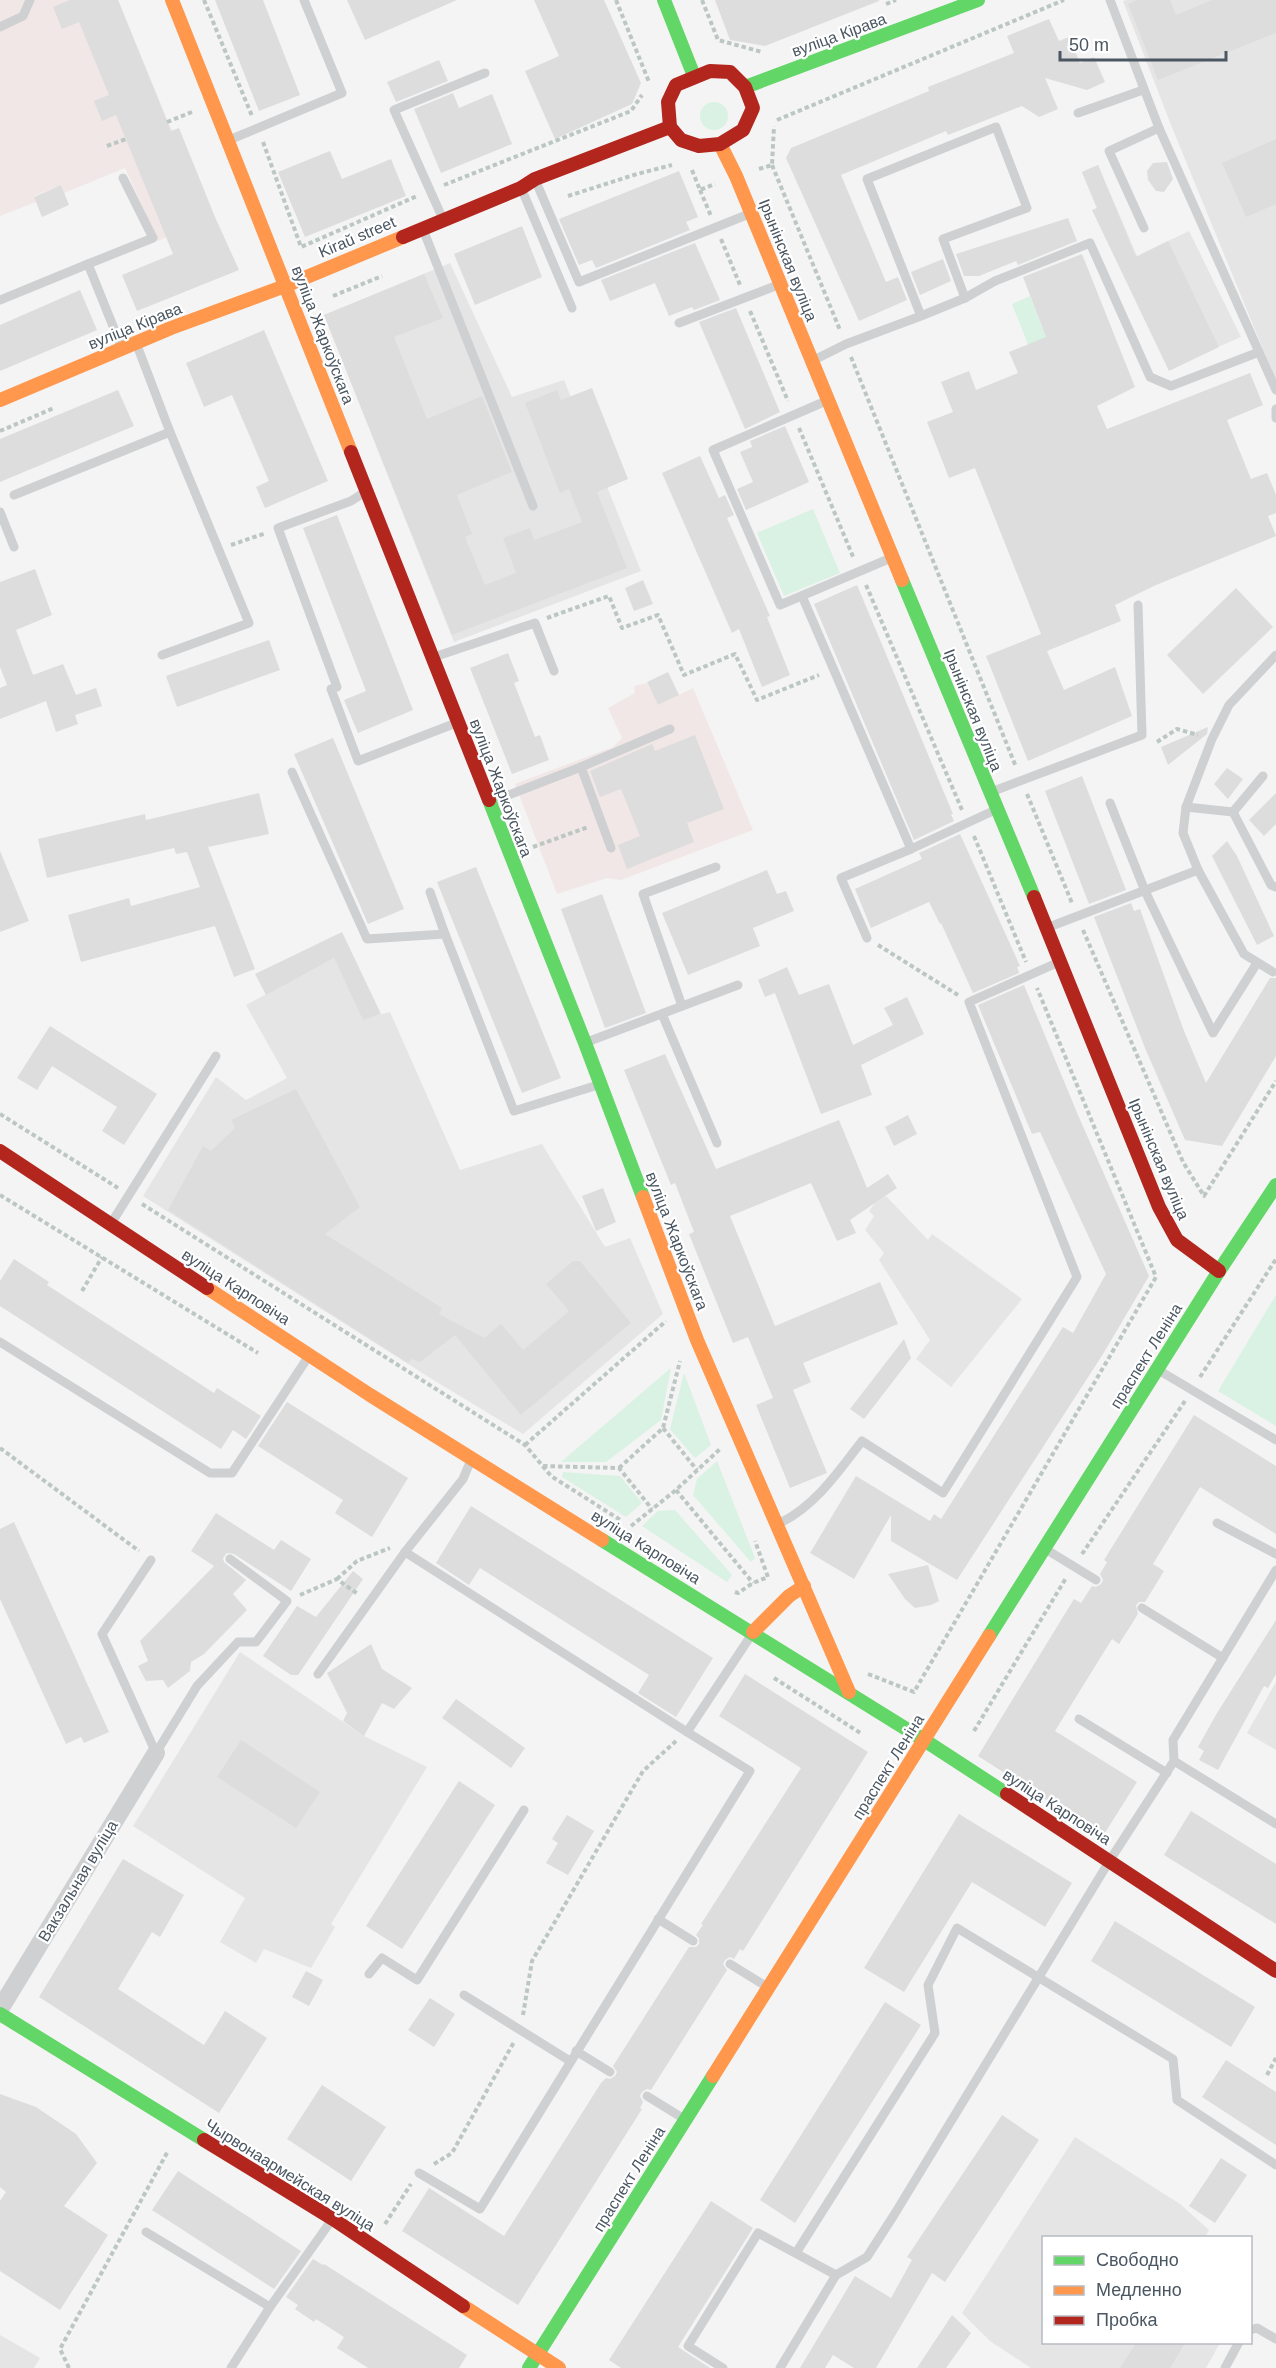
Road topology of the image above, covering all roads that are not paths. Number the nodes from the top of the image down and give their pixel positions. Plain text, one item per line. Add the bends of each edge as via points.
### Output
1 (30, 0) edge
2 (172, 0) edge
3 (304, 0) edge
4 (664, 0) edge
5 (978, 0) edge
6 (1110, 0) edge
7 (0, 27) edge
8 (485, 73) dead end
9 (694, 76) junction
10 (745, 87) junction
11 (1143, 90) junction
12 (1078, 113) dead end
13 (670, 127) junction
14 (1159, 128) junction
15 (227, 141) junction
16 (720, 144) junction
17 (123, 178) dead end
18 (535, 179) junction
19 (521, 188) junction
20 (751, 214) junction
21 (443, 219) junction
22 (423, 228) junction
23 (1144, 228) dead end
24 (88, 264) junction
25 (780, 284) junction
26 (285, 286) junction
27 (965, 298) junction
28 (0, 300) edge
29 (572, 308) dead end
30 (921, 316) junction
31 (679, 323) dead end
32 (135, 343) junction
33 (122, 348) junction
34 (1259, 352) junction
35 (812, 361) junction
36 (1276, 390) edge
37 (0, 400) edge
38 (828, 400) junction
39 (1276, 409) edge
40 (1276, 418) edge
41 (170, 432) junction
42 (367, 491) junction
43 (14, 495) dead end
44 (533, 506) dead end
45 (0, 512) edge
46 (14, 547) dead end
47 (892, 557) junction
48 (802, 596) junction
49 (1138, 605) dead end
50 (162, 655) dead end
51 (1276, 655) edge
52 (432, 658) junction
53 (554, 671) dead end
54 (457, 722) junction
55 (670, 729) dead end
56 (581, 767) junction
57 (292, 772) dead end
58 (1263, 776) dead end
59 (989, 793) junction
60 (488, 803) junction
61 (1110, 803) dead end
62 (1186, 807) junction
63 (996, 810) junction
64 (1233, 812) junction
65 (611, 848) dead end
66 (911, 849) junction
67 (716, 867) dead end
68 (1198, 870) junction
69 (1276, 887) edge
70 (1145, 891) junction
71 (430, 892) dead end
72 (1047, 927) junction
73 (445, 934) junction
74 (867, 938) road end
75 (1060, 962) junction
76 (1257, 963) junction
77 (1273, 972) dead end
78 (738, 985) dead end
79 (682, 1006) junction
80 (662, 1014) junction
81 (585, 1043) junction
82 (216, 1056) dead end
83 (600, 1085) junction
84 (717, 1143) dead end
85 (0, 1151) edge
86 (1276, 1185) edge
87 (111, 1224) junction
88 (1219, 1271) junction
89 (0, 1342) edge
90 (309, 1355) junction
91 (1157, 1369) junction
92 (1276, 1440) edge
93 (472, 1458) junction
94 (1217, 1523) dead end
95 (778, 1524) junction
96 (1044, 1548) junction
97 (405, 1552) junction
98 (1276, 1554) edge
99 (230, 1559) dead end
100 (152, 1560) road end
101 (1276, 1570) edge
102 (1096, 1580) dead end
103 (804, 1586) junction
104 (1142, 1608) dead end
105 (753, 1632) junction
106 (1223, 1658) junction
107 (318, 1674) dead end
108 (849, 1692) junction
109 (1079, 1719) dead end
110 (687, 1732) junction
111 (924, 1740) junction
112 (156, 1753) junction
113 (1174, 1761) junction
114 (1167, 1773) junction
115 (524, 1810) dead end
116 (1276, 1824) edge
117 (1110, 1860) junction
118 (658, 1919) junction
119 (693, 1941) dead end
120 (730, 1964) dead end
121 (1276, 1971) edge
122 (369, 1974) dead end
123 (1038, 1979) junction
124 (768, 1988) junction
125 (464, 1995) dead end
126 (0, 2009) edge
127 (0, 2014) edge
128 (576, 2051) junction
129 (570, 2061) junction
130 (610, 2072) dead end
131 (647, 2096) dead end
132 (685, 2120) junction
133 (1276, 2165) edge
134 (419, 2172) road end
135 (333, 2219) junction
136 (146, 2232) dead end
137 (796, 2253) junction
138 (836, 2275) junction
139 (270, 2307) junction
140 (1252, 2330) edge
141 (1276, 2339) edge
142 (1238, 2344) edge
143 (538, 2355) junction
144 (231, 2368) edge
145 (529, 2368) edge
146 (559, 2368) edge
147 (723, 2368) edge
148 (780, 2368) edge
149 (1225, 2368) edge

1 - 7 lane via 23,16
2 - 15 street, вуліца Жаркоўскага
3 - 15 lane via 342,93
4 - 9 street
5 - 10 street, вуліца Кірава
6 - 11 lane
8 - 21 lane via 394,110
9 - 10 street via 710,71 730,72
9 - 13 street via 676,86 668,102
10 - 16 street via 753,108 743,130
11 - 12 lane
11 - 14 lane
13 - 16 street via 681,140 699,146
13 - 18 street
14 - 23 lane via 1109,151
14 - 34 lane
15 - 26 street, вуліца Жаркоўскага
16 - 20 street, Ірынінская вуліца
17 - 24 lane via 153,238
18 - 19 street
18 - 20 lane via 579,282
19 - 21 street
19 - 29 lane
20 - 25 street, Ірынінская вуліца
21 - 22 street, Kiraŭ street
22 - 26 street, Kiraŭ street
22 - 44 lane
24 - 28 lane
24 - 33 lane
25 - 31 lane
25 - 35 street, Ірынінская вуліца
26 - 32 street, вуліца Кірава
26 - 42 street, вуліца Жаркоўскага
27 - 30 lane
27 - 30 lane via 943,239 1027,208 996,127 867,179
27 - 34 lane via 996,281 1090,243 1150,377 1171,386
30 - 35 lane
32 - 33 street, вуліца Кірава
32 - 41 lane
33 - 37 street, вуліца Кірава
34 - 36 lane
35 - 38 street, Ірынінская вуліца
38 - 47 street, Ірынінская вуліца
38 - 48 lane via 713,450 780,605
39 - 40 lane
41 - 43 lane
41 - 50 lane via 249,622
42 - 52 street, вуліца Жаркоўскага
42 - 54 lane via 351,501 278,528 337,687 331,689 358,761
45 - 46 lane
47 - 48 lane
47 - 59 street, Ірынінская вуліца
48 - 66 lane
49 - 59 lane via 1142,735
51 - 62 lane via 1229,705
52 - 53 lane via 534,623
52 - 54 street, вуліца Жаркоўскага
54 - 60 street, вуліца Жаркоўскага
55 - 56 lane
56 - 60 lane
56 - 65 lane
57 - 73 lane via 367,939
58 - 64 lane
59 - 63 street, Ірынінская вуліца
60 - 81 street, вуліца Жаркоўскага
61 - 70 lane
62 - 64 lane
62 - 68 lane via 1183,833
63 - 66 lane
63 - 72 street, Ірынінская вуліца
64 - 69 lane via 1271,885
66 - 74 lane via 841,878
67 - 79 lane via 643,894
68 - 70 lane
68 - 76 lane via 1244,954
70 - 72 lane
70 - 76 lane via 1213,1033
71 - 73 lane
72 - 75 street, Ірынінская вуліца
73 - 83 lane via 514,1111
75 - 88 street, Ірынінская вуліца via 1159,1207 1178,1240
75 - 95 lane via 969,1002 1077,1277 943,1493 862,1441 834,1478 794,1516
76 - 77 lane
78 - 79 lane
79 - 80 lane
80 - 81 lane
80 - 84 lane
81 - 83 street, вуліца Жаркоўскага
82 - 87 lane
83 - 95 street, вуліца Жаркоўскага via 698,1340
85 - 87 street, вуліца Карповіча
86 - 88 street, праспект Леніна
87 - 90 street, вуліца Карповіча
88 - 91 street, праспект Леніна
89 - 90 lane via 210,1473 232,1473
90 - 93 street, вуліца Карповіча
91 - 92 lane
91 - 96 street, праспект Леніна
93 - 97 lane via 463,1479
93 - 105 street, вуліца Карповіча
94 - 98 lane
95 - 103 street, вуліца Жаркоўскага
96 - 102 lane
96 - 111 street, праспект Леніна
97 - 107 lane
97 - 110 lane
99 - 112 lane via 287,1601 256,1642 238,1642 196,1686
100 - 112 lane via 102,1634
101 - 106 lane
103 - 105 street
103 - 108 street, вуліца Жаркоўскага
104 - 106 lane
105 - 108 street, вуліца Карповіча
105 - 110 lane
106 - 113 lane via 1173,1740
108 - 111 street, вуліца Карповіча
109 - 114 lane
110 - 118 lane via 750,1771
111 - 117 street, вуліца Карповіча
111 - 124 street, праспект Леніна
112 - 126 street, Вакзальная вуліца
113 - 114 lane
113 - 116 lane
114 - 117 lane
115 - 122 lane via 417,1980 382,1958
117 - 121 street, вуліца Карповіча
117 - 123 lane
118 - 119 lane
118 - 128 lane
120 - 124 lane
123 - 133 lane via 1173,2060 1177,2100
123 - 137 lane via 957,1928 928,1985 935,2033
123 - 138 lane via 867,2257
124 - 132 street, праспект Леніна
125 - 129 lane
127 - 135 street, Чырвонаармейская вуліца
128 - 129 lane
128 - 130 lane
129 - 134 lane via 480,2209
131 - 132 lane
132 - 143 street, праспект Леніна
135 - 139 lane
135 - 143 street, Чырвонаармейская вуліца
136 - 139 lane
137 - 138 lane
137 - 147 lane via 758,2233 688,2346
138 - 148 lane
139 - 144 lane
140 - 141 lane via 1257,2328
142 - 149 lane
143 - 145 street, праспект Леніна
143 - 146 street, Чырвонаармейская вуліца

